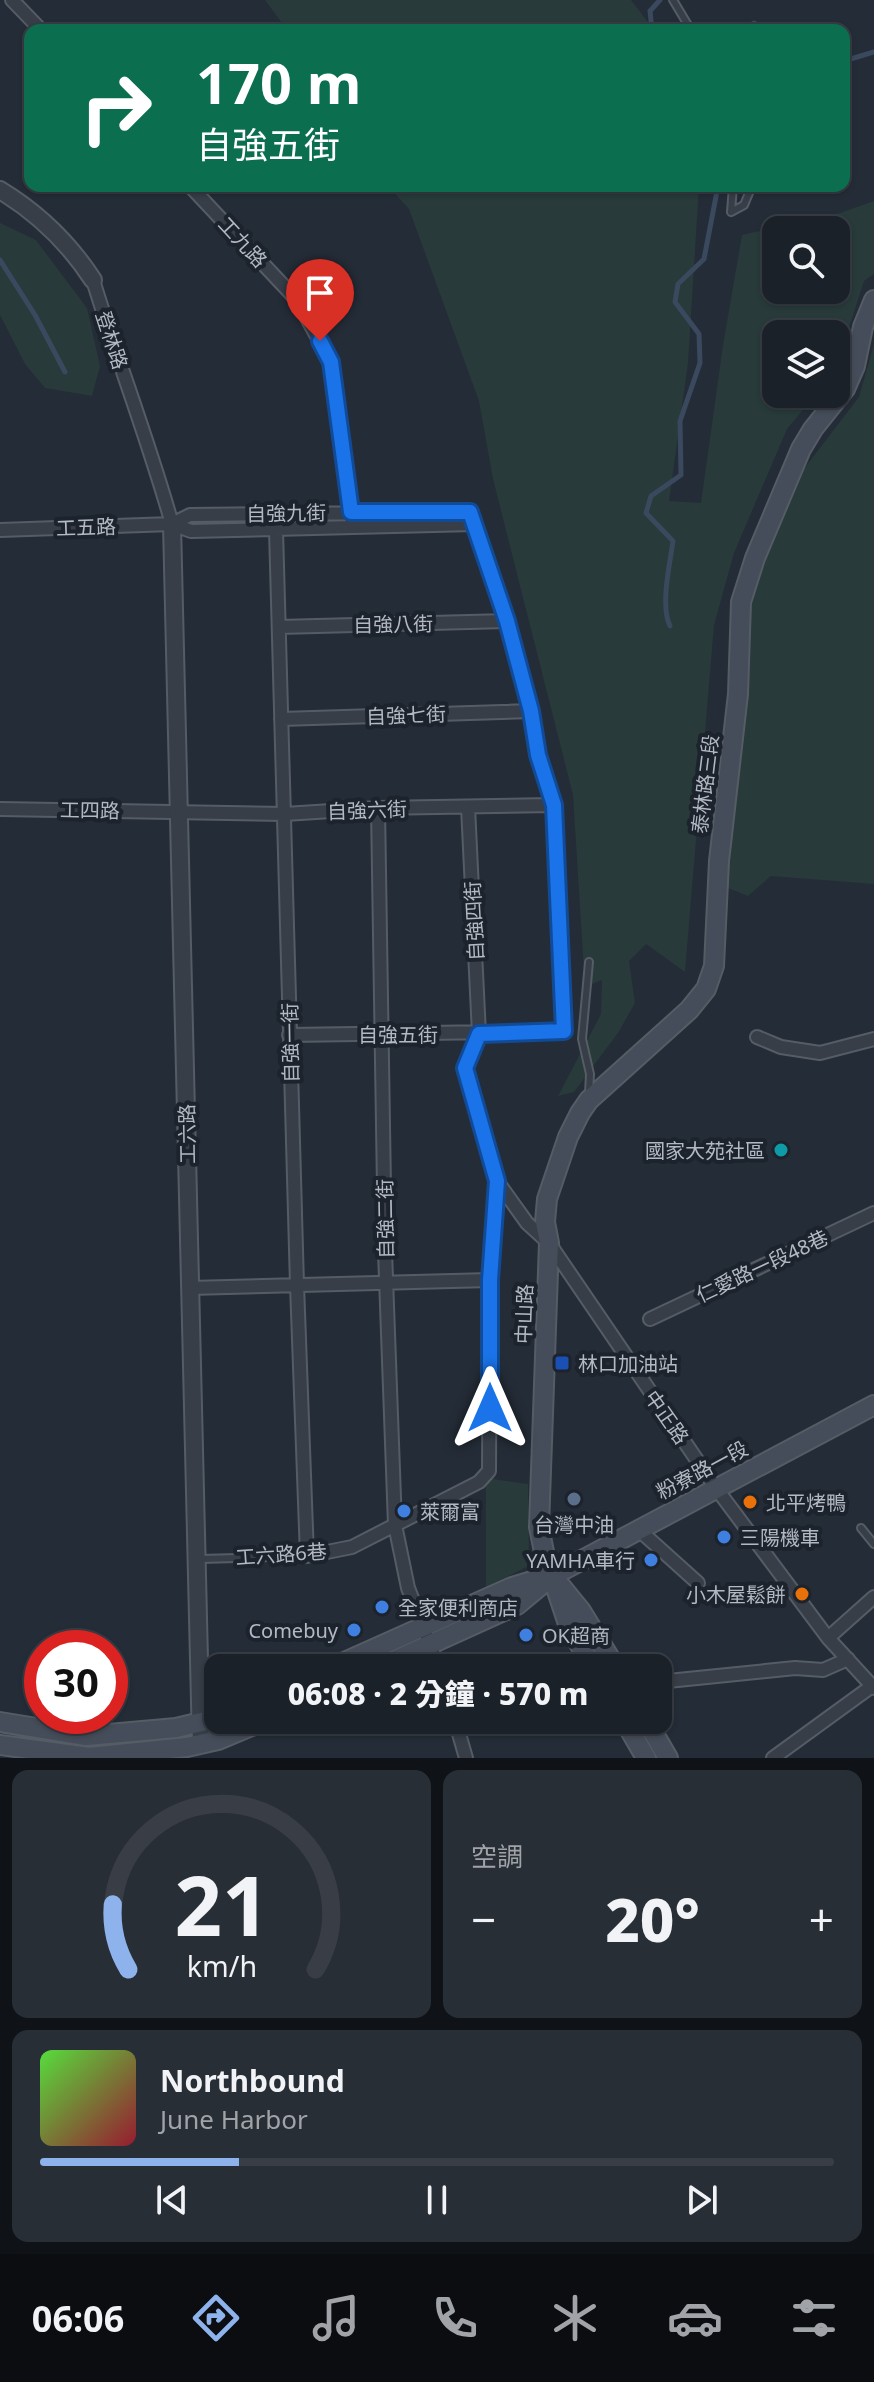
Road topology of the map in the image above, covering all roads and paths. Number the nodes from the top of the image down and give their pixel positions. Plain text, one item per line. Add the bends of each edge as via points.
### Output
1 (12, 0) edge
2 (674, 1) edge
3 (35, 24) edge
4 (687, 24) edge
5 (0, 190) edge
6 (196, 192) edge
7 (733, 192) edge
8 (749, 192) edge
9 (93, 280) joint
10 (874, 300) edge
11 (351, 512) junction
12 (172, 524) junction
13 (474, 524) junction
14 (353, 528) junction
15 (0, 530) edge
16 (276, 530) junction
17 (507, 621) junction
18 (279, 627) junction
19 (531, 711) junction
20 (281, 719) junction
21 (554, 805) junction
22 (468, 807) junction
23 (378, 808) junction
24 (0, 809) edge
25 (179, 811) junction
26 (285, 814) junction
27 (589, 962) dead end
28 (479, 1034) junction
29 (289, 1035) junction
30 (382, 1035) junction
31 (757, 1037) dead end
32 (874, 1039) edge
33 (589, 1100) junction
34 (497, 1181) junction
35 (874, 1213) edge
36 (549, 1243) junction
37 (490, 1280) junction
38 (386, 1283) junction
39 (297, 1285) junction
40 (190, 1288) junction
41 (650, 1319) dead end
42 (874, 1405) edge
43 (716, 1488) junction
44 (395, 1525) junction
45 (861, 1528) dead end
46 (638, 1529) junction
47 (874, 1544) edge
48 (307, 1556) junction
49 (197, 1559) junction
50 (552, 1576) junction
51 (698, 1583) dead end
52 (874, 1597) edge
53 (425, 1635) junction
54 (828, 1638) junction
55 (204, 1654) edge
56 (371, 1654) edge
57 (398, 1654) edge
58 (433, 1654) edge
59 (585, 1654) edge
60 (607, 1654) edge
61 (848, 1659) junction
62 (672, 1681) edge
63 (873, 1687) edge
64 (0, 1722) edge
65 (204, 1722) edge
66 (24, 1726) edge
67 (128, 1731) edge
68 (27, 1734) edge
69 (73, 1734) edge
70 (102, 1734) edge
71 (204, 1734) edge
72 (232, 1734) edge
73 (459, 1734) edge
74 (632, 1734) edge
75 (654, 1734) edge
76 (201, 1744) junction
77 (0, 1745) edge
78 (25, 1754) edge
79 (466, 1758) edge
80 (646, 1758) edge
81 (668, 1758) edge
82 (773, 1758) edge

1 - 3 street
2 - 4 lane
5 - 9 street, 登林路 via 73,249
6 - 11 street, 工九路 via 297,300 331,362
7 - 8 lane via 731,212 744,205
9 - 12 street, 登林路
10 - 33 main road, 泰林路三段 via 845,389 801,449 741,602 714,966 706,989 668,1031
11 - 12 street, 自強九街 via 190,515
11 - 13 street, 自強九街 via 470,512
11 - 14 street, 工九路
12 - 15 street, 工五路
12 - 16 street, 自強九街 via 191,531
12 - 25 street, 工六路
13 - 14 street, 自強九街
13 - 17 street, 自強五街
14 - 16 street, 自強九街
16 - 18 street, 自強一街
17 - 18 street, 自強八街
17 - 19 street, 自強五街
18 - 20 street, 自強一街
19 - 20 street, 自強七街
19 - 21 street, 自強五街
20 - 26 street, 自強一街
21 - 22 street, 自強六街
21 - 28 street, 自強五街 via 564,1031
22 - 23 street, 自強六街
22 - 28 street, 自強四街
23 - 26 street, 自強六街
23 - 30 street, 自強二街
24 - 25 street, 工四路
25 - 26 street, 自強六街
25 - 40 street, 工六路
26 - 29 street, 自強一街
27 - 33 lane via 582,1039
28 - 30 street, 自強五街
28 - 34 street via 465,1068
29 - 30 street, 自強五街
29 - 39 street, 自強一街
30 - 38 street, 自強二街
31 - 32 street via 820,1053
33 - 36 main road, 泰林路三段 via 568,1137 547,1199
34 - 36 street, 中正路 via 527,1223
34 - 37 street
35 - 41 street, 仁愛路一段48巷
36 - 43 street, 中正路
36 - 50 main road, 中山路 via 539,1527
37 - 38 street
37 - 44 street, 工六路6巷 via 489,1471 479,1482
38 - 39 street
38 - 44 street, 自強二街
39 - 40 street
39 - 48 street, 自強一街
40 - 49 street, 工六路
42 - 43 main road, 粉寮路一段
43 - 46 main road, 粉寮路一段
43 - 54 street, 中正路
44 - 48 street, 工六路6巷 via 352,1547
44 - 53 street, 自強二街 via 408,1588
45 - 47 lane
46 - 50 main road, 粉寮路一段
46 - 51 street
48 - 49 lane, 工六路6巷
49 - 55 street, 工六路
50 - 53 main road, 粉寮路一段 via 512,1587
50 - 59 main road, 中山路
50 - 60 main road, 中山路
52 - 54 street
53 - 56 main road, 粉寮路一段
53 - 57 main road, 粉寮路一段
53 - 58 street, 自強二街
54 - 61 street, 中正路
61 - 62 street via 823,1670
61 - 63 street, 中正路
63 - 82 street
64 - 66 main road
65 - 67 main road
68 - 78 street
69 - 70 main road
71 - 76 street, 工六路
72 - 76 main road
73 - 79 street
74 - 80 main road
75 - 81 main road
76 - 78 main road via 89,1757
77 - 78 main road

